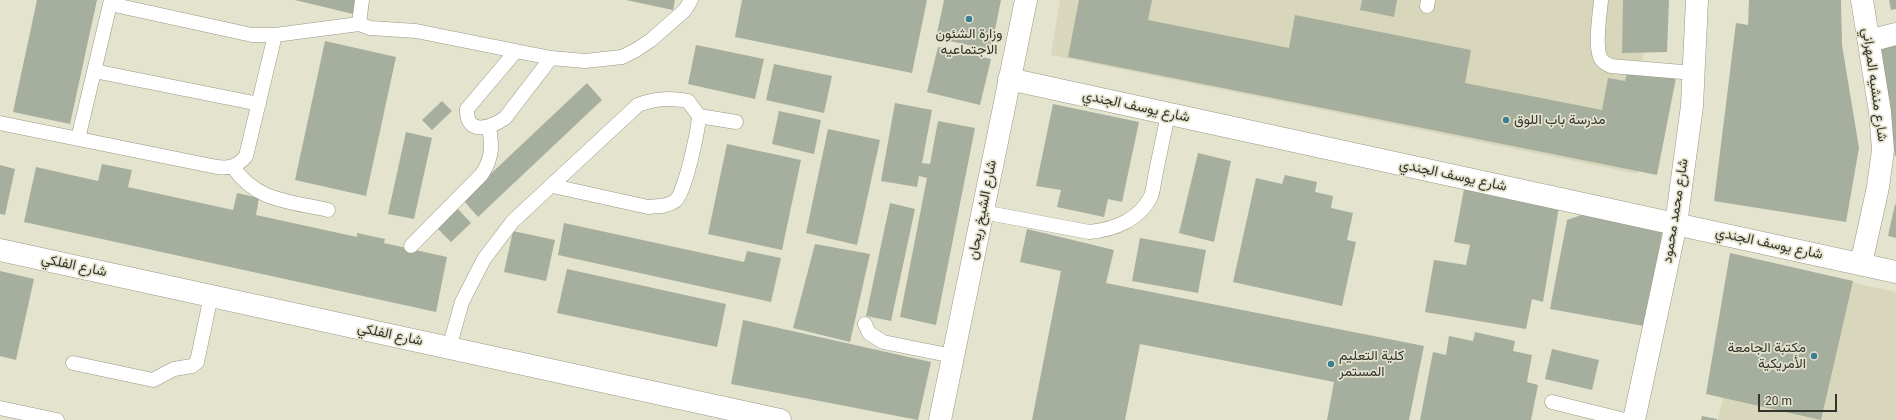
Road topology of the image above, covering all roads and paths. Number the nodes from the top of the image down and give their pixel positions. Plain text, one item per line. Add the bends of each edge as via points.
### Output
1 (362, 0) edge
2 (691, 0) edge
3 (1026, 0) edge
4 (1601, 0) edge
5 (1697, 0) edge
6 (1862, 0) edge
7 (110, 2) edge
8 (359, 24) junction
9 (1896, 34) edge
10 (275, 35) junction
11 (1869, 41) junction
12 (516, 52) junction
13 (551, 58) junction
14 (94, 71) junction
15 (1694, 74) junction
16 (1009, 79) junction
17 (259, 104) junction
18 (1168, 114) junction
19 (699, 116) junction
20 (0, 122) edge
21 (736, 122) dead end
22 (489, 127) junction
23 (78, 139) junction
24 (233, 166) junction
25 (553, 186) junction
26 (328, 210) dead end
27 (983, 212) junction
28 (1676, 224) junction
29 (411, 246) dead end
30 (0, 250) edge
31 (1861, 264) junction
32 (1896, 272) edge
33 (211, 296) junction
34 (865, 324) dead end
35 (449, 348) junction
36 (953, 356) junction
37 (74, 363) dead end
38 (1552, 402) dead end
39 (0, 408) edge
40 (23, 416) edge
41 (57, 420) edge
42 (780, 420) edge
43 (940, 420) edge
44 (1625, 420) edge
45 (1634, 420) edge

1 - 8 lane
2 - 13 lane via 684,10 651,40 622,57 585,61
3 - 16 street, شارع الشيخ ريحان
4 - 15 lane via 1598,50 1605,63 1611,66
5 - 15 street, شارع محمد محمود
6 - 11 street, شارع منشيه المهراني
7 - 10 lane via 252,35
7 - 14 lane
8 - 10 lane
8 - 12 lane via 370,28 416,31
9 - 11 street
10 - 17 lane
11 - 31 street, شارع منشيه المهراني via 1883,150 1878,187
12 - 13 lane
12 - 22 lane via 467,109 470,124
13 - 22 lane via 505,118
14 - 17 lane
14 - 23 lane
15 - 28 street, شارع محمد محمود
16 - 18 street, شارع يوسف الجندي
16 - 27 street, شارع الشيخ ريحان
17 - 24 lane via 246,156
18 - 27 lane via 1151,196 1131,219 1118,226 1104,231 1089,232
18 - 28 street, شارع يوسف الجندي
19 - 21 lane
19 - 25 lane via 688,101 670,98 638,105
19 - 25 lane via 697,134 681,191 675,201 663,206 648,207
20 - 23 lane
22 - 29 lane via 492,146 488,165
23 - 24 lane via 216,167
24 - 26 lane via 252,188 266,195
25 - 35 lane via 512,221 484,259 462,302
27 - 36 street, شارع الشيخ ريحان
28 - 31 street, شارع يوسف الجندي
28 - 45 street, شارع محمد محمود
30 - 33 street, شارع الفلكي
31 - 32 street, شارع يوسف الجندي
33 - 35 street, شارع الفلكي
33 - 37 lane via 197,362 192,366 174,369 153,380
34 - 36 lane via 870,333 882,342
35 - 42 street, شارع الفلكي
36 - 43 street, شارع الشيخ ريحان
38 - 44 lane
39 - 40 lane
40 - 41 lane

